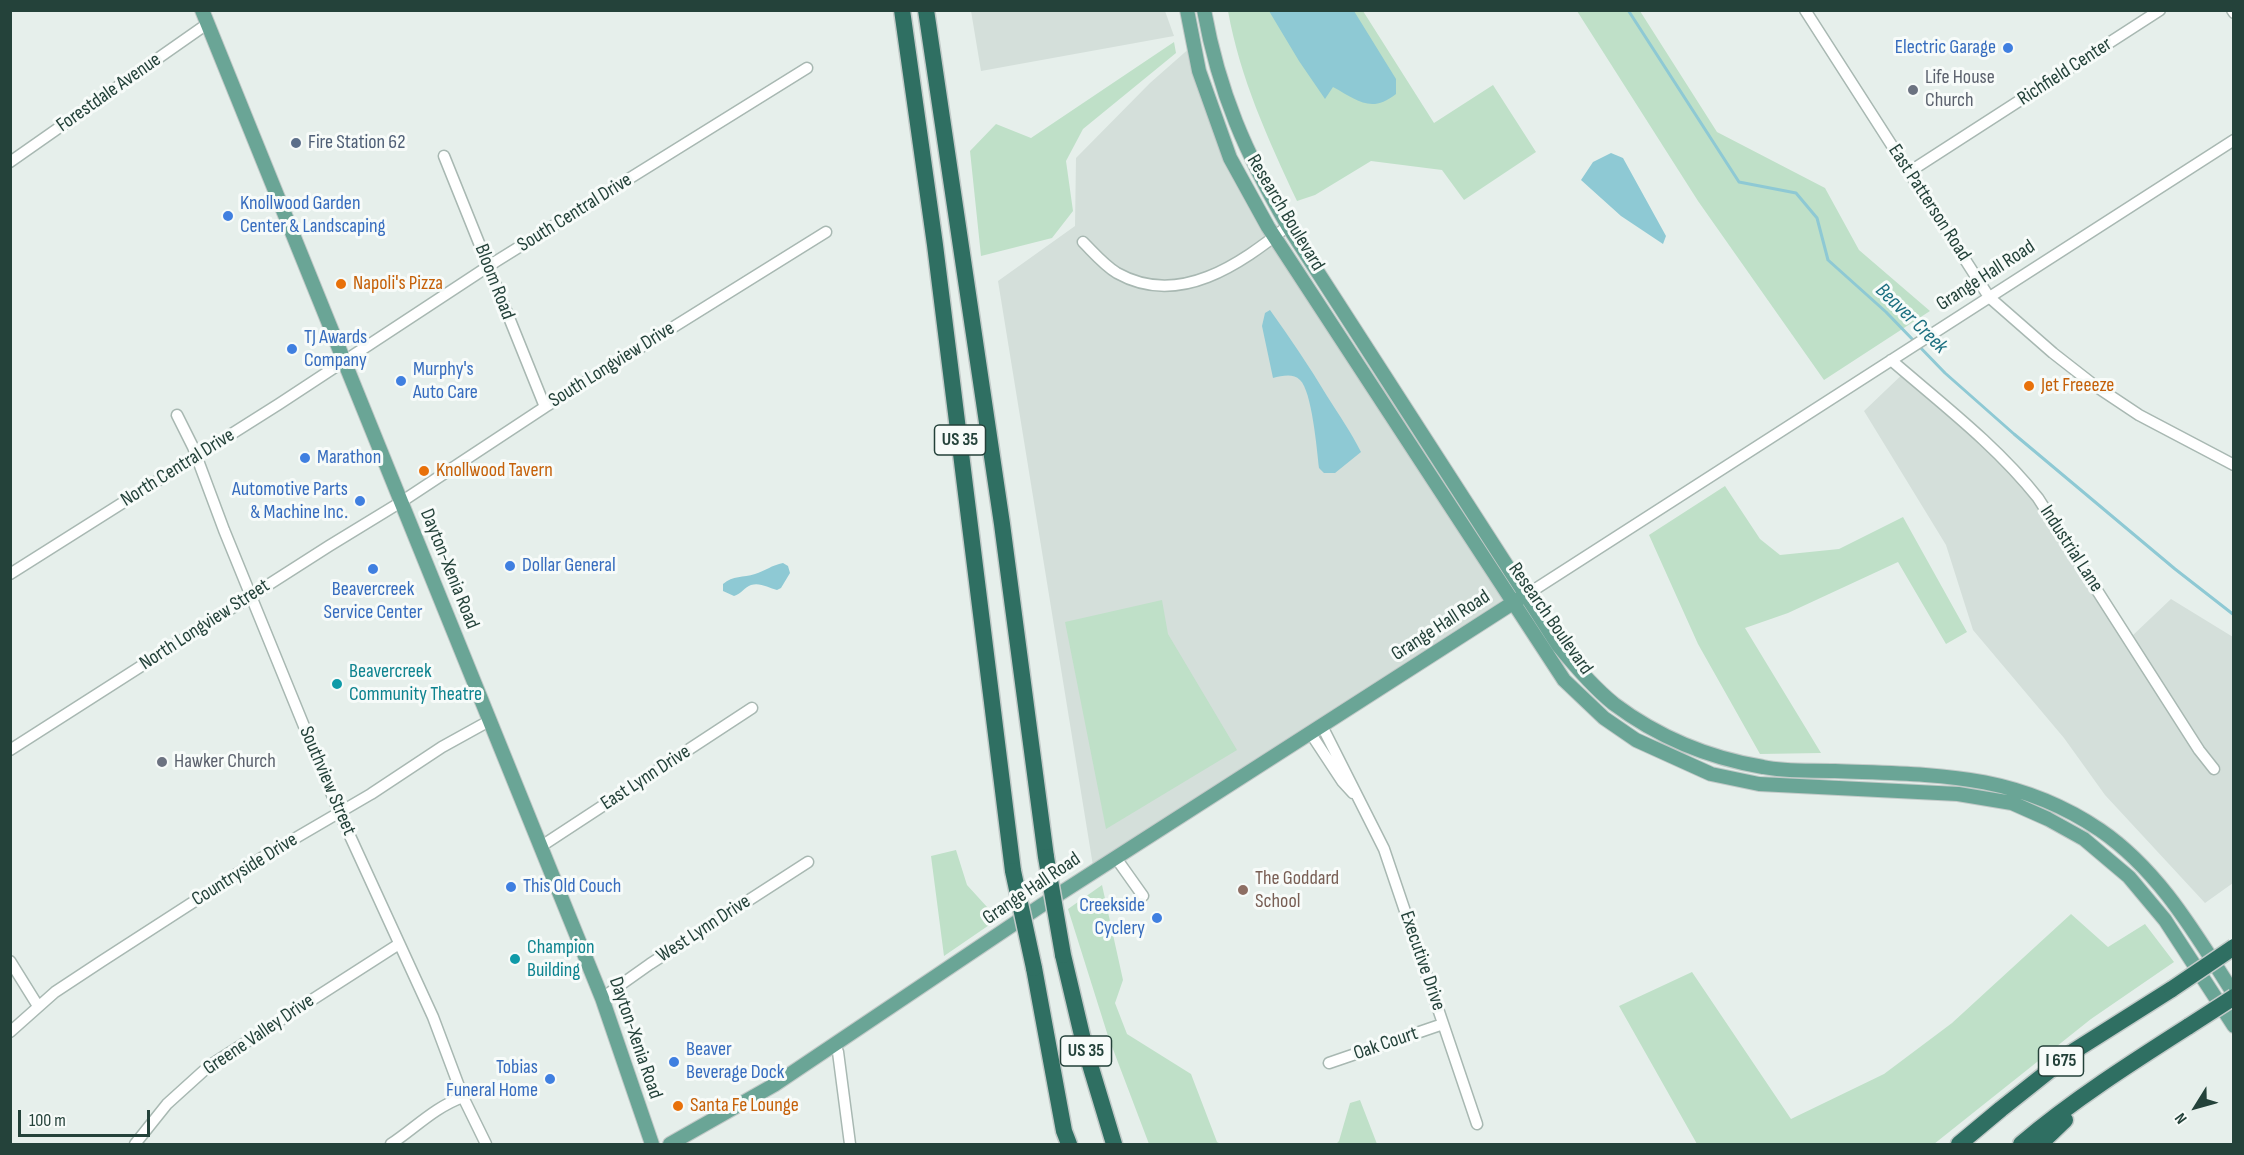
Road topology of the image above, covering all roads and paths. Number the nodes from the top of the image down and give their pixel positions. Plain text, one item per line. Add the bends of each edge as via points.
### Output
1 (202, 10) edge
2 (902, 10) edge
3 (926, 10) edge
4 (1187, 10) edge
5 (1204, 10) edge
6 (1805, 10) edge
7 (2160, 10) edge
8 (207, 24) junction
9 (807, 68) dead end
10 (2234, 140) edge
11 (444, 156) dead end
12 (10, 162) edge
13 (1909, 172) junction
14 (1288, 226) junction
15 (826, 232) dead end
16 (1274, 237) junction
17 (1083, 242) dead end
18 (489, 267) junction
19 (1989, 297) junction
20 (1891, 360) junction
21 (344, 361) junction
22 (545, 407) junction
23 (177, 415) dead end
24 (196, 457) junction
25 (2234, 465) edge
26 (401, 502) junction
27 (10, 574) edge
28 (1526, 595) junction
29 (252, 596) junction
30 (1513, 603) junction
31 (752, 708) dead end
32 (489, 721) junction
33 (1317, 730) junction
34 (10, 750) edge
35 (2214, 769) dead end
36 (339, 812) junction
37 (540, 847) junction
38 (1116, 858) junction
39 (808, 862) dead end
40 (1143, 896) dead end
41 (399, 945) junction
42 (2234, 947) edge
43 (10, 961) edge
44 (2234, 996) edge
45 (602, 998) junction
46 (38, 1006) junction
47 (1076, 1011) junction
48 (1443, 1024) junction
49 (2234, 1026) edge
50 (10, 1032) edge
51 (1046, 1034) junction
52 (835, 1046) junction
53 (1329, 1063) dead end
54 (2103, 1080) junction
55 (462, 1097) junction
56 (1477, 1124) dead end
57 (135, 1144) edge
58 (391, 1144) edge
59 (486, 1144) edge
60 (651, 1144) edge
61 (670, 1144) edge
62 (850, 1144) edge
63 (1068, 1144) edge
64 (1077, 1144) edge
65 (1114, 1144) edge
66 (1124, 1144) edge
67 (1959, 1144) edge
68 (2021, 1144) edge
69 (2040, 1144) edge

1 - 8 main road, Dayton-Xenia Road
2 - 51 highway, US 35, bridge via 1013,870
3 - 47 highway, US 35, bridge via 999,502 1046,857
4 - 16 main road, Research Boulevard via 1199,71 1230,158
5 - 14 main road, Research Boulevard via 1223,91 1241,138
6 - 13 street, East Patterson Road
7 - 13 street, Richfield Center
8 - 12 street, Forestdale Avenue
8 - 21 main road, Dayton-Xenia Road
9 - 18 street, South Central Drive
10 - 19 street, Grange Hall Road
11 - 18 street, Bloom Road
13 - 19 street, East Patterson Road
14 - 16 street
14 - 28 main road, Research Boulevard
15 - 22 street, South Longview Drive
16 - 17 street via 1214,276 1171,287 1130,279 1105,264
16 - 30 main road, Research Boulevard
18 - 21 street, South Central Drive
18 - 22 street, Bloom Road
19 - 20 street, Grange Hall Road
19 - 25 street, East Patterson Road via 2094,385 2139,415
20 - 28 street, Grange Hall Road
20 - 35 street, Industrial Lane via 2001,456 2038,498
21 - 24 street, North Central Drive
21 - 26 main road, Dayton-Xenia Road
22 - 26 street, South Longview Drive
23 - 24 street, Southview Street
24 - 27 street, North Central Drive
24 - 29 street, Southview Street
26 - 29 street, North Longview Street
26 - 32 main road, Dayton-Xenia Road
28 - 30 main road, Grange Hall Road
28 - 44 main road, Research Boulevard via 1558,645 1614,704 1650,728 1693,749 1765,768 1981,780 2034,795 2062,808 2101,831 2140,863 2178,908
29 - 34 street, North Longview Street
29 - 36 street, Southview Street
30 - 33 main road, Grange Hall Road
30 - 49 main road, Research Boulevard via 1564,680 1604,718 1636,740 1711,774 1759,784 1958,794 2012,803 2084,839 2128,877 2165,920
31 - 37 street, East Lynn Drive
32 - 36 street, Countryside Drive
32 - 37 main road, Dayton-Xenia Road
33 - 38 main road, Grange Hall Road
33 - 48 street, Executive Drive via 1360,800 1384,849
36 - 41 street, Southview Street
36 - 46 street, Countryside Drive via 263,857
37 - 45 main road, Dayton-Xenia Road
38 - 40 street
38 - 52 main road, Grange Hall Road
39 - 45 street, West Lynn Drive
41 - 55 street, Southview Street via 433,1017
41 - 57 street, Greene Valley Drive via 209,1066 167,1104
42 - 67 highway, I 675, bridge via 2074,1051
43 - 46 street
44 - 54 highway, I 675, bridge
45 - 60 main road, Dayton-Xenia Road
46 - 50 street, Countryside Drive
47 - 65 highway, US 35
47 - 66 highway
48 - 53 street, Oak Court
48 - 56 street, Executive Drive
51 - 63 highway
51 - 64 highway, US 35
52 - 61 main road, Grange Hall Road
52 - 62 street
54 - 68 highway, I 675
54 - 69 highway
55 - 58 street via 439,1107
55 - 59 street, Southview Street

